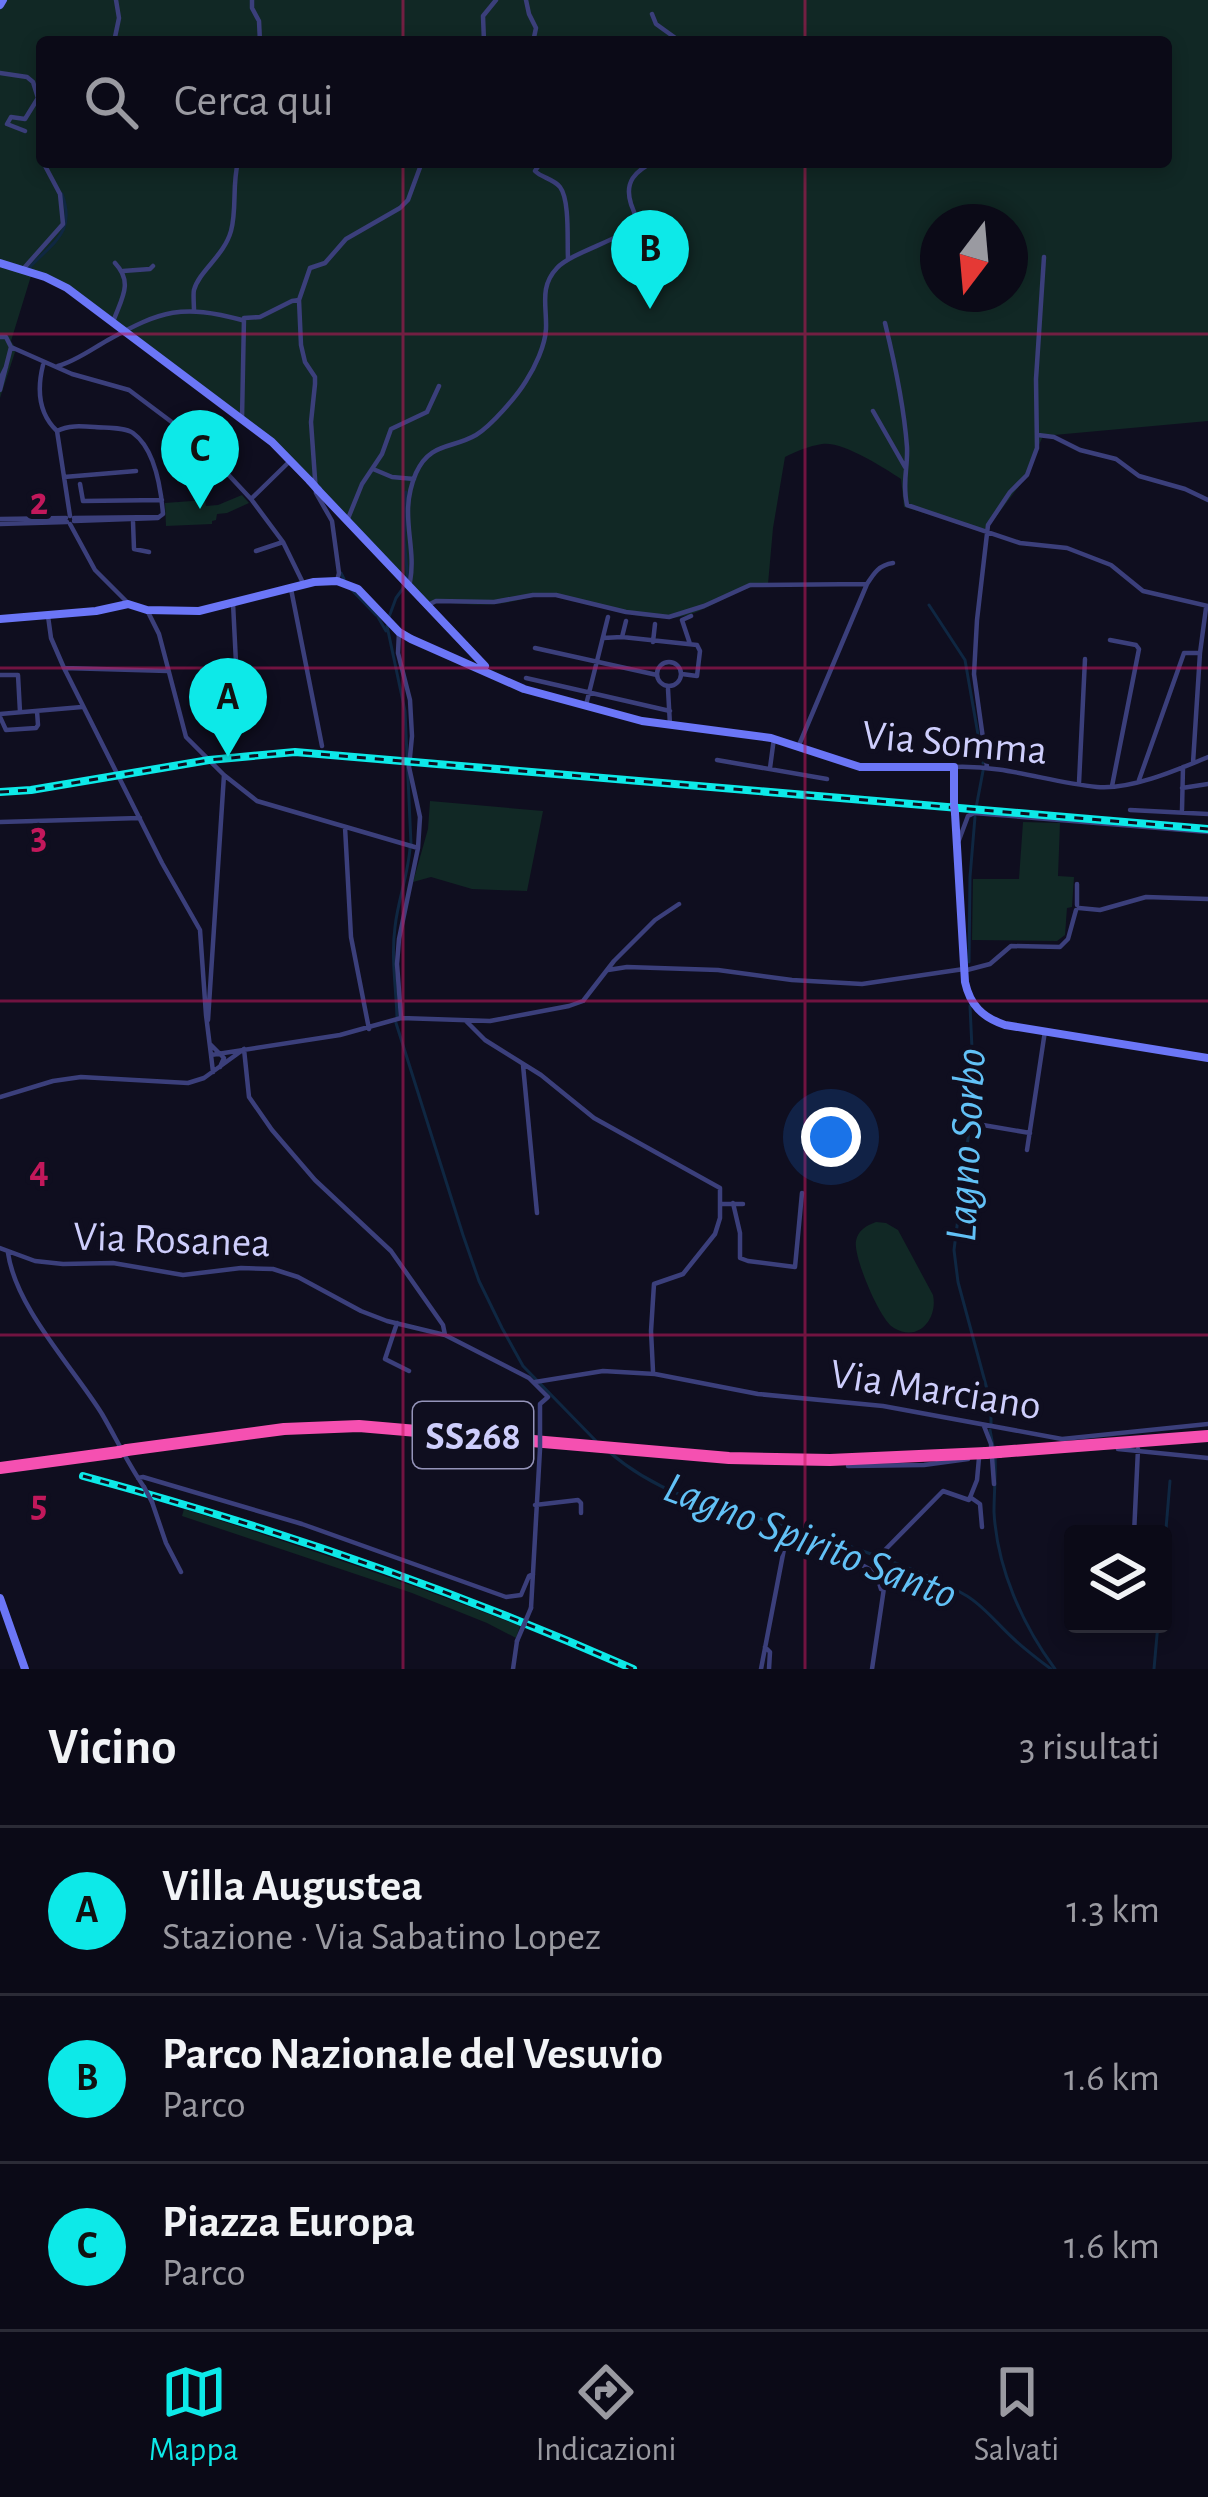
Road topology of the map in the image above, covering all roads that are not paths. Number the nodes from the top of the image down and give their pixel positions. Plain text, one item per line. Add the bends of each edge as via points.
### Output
1 (116, 0) edge
2 (252, 0) edge
3 (496, 0) edge
4 (526, 0) edge
5 (652, 14) dead end
6 (115, 36) edge
7 (260, 36) edge
8 (484, 36) edge
9 (534, 36) edge
10 (673, 36) edge
11 (0, 73) edge
12 (36, 89) edge
13 (36, 101) edge
14 (25, 131) dead end
15 (47, 168) edge
16 (237, 168) edge
17 (420, 168) edge
18 (537, 168) edge
19 (644, 168) edge
20 (1044, 257) dead end
21 (568, 258) junction
22 (0, 262) edge
23 (115, 263) dead end
24 (153, 266) dead end
25 (27, 271) junction
26 (123, 271) junction
27 (299, 300) junction
28 (194, 310) junction
29 (243, 321) junction
30 (112, 322) junction
31 (885, 323) dead end
32 (125, 331) junction
33 (0, 337) edge
34 (11, 347) junction
35 (43, 363) junction
36 (58, 366) junction
37 (6, 367) junction
38 (0, 379) edge
39 (439, 386) dead end
40 (0, 390) edge
41 (873, 411) dead end
42 (242, 418) junction
43 (57, 431) junction
44 (1038, 435) junction
45 (291, 460) junction
46 (905, 467) junction
47 (373, 469) junction
48 (136, 471) dead end
49 (63, 477) junction
50 (414, 479) junction
51 (80, 484) dead end
52 (251, 499) junction
53 (162, 500) junction
54 (1208, 500) edge
55 (159, 517) junction
56 (70, 520) junction
57 (133, 520) junction
58 (347, 521) junction
59 (0, 522) edge
60 (987, 530) junction
61 (283, 542) junction
62 (256, 550) dead end
63 (149, 552) dead end
64 (892, 563) dead end
65 (337, 581) junction
66 (867, 584) junction
67 (304, 585) junction
68 (409, 588) junction
69 (292, 589) junction
70 (233, 603) junction
71 (128, 604) junction
72 (426, 606) junction
73 (1208, 606) edge
74 (147, 610) junction
75 (48, 616) junction
76 (691, 616) dead end
77 (608, 617) dead end
78 (0, 620) edge
79 (626, 621) dead end
80 (655, 624) dead end
81 (399, 632) junction
82 (622, 637) junction
83 (603, 638) junction
84 (1110, 640) dead end
85 (653, 642) junction
86 (668, 644) junction
87 (690, 644) junction
88 (535, 648) dead end
89 (1200, 653) junction
90 (1085, 658) dead end
91 (596, 660) junction
92 (670, 662) junction
93 (482, 667) junction
94 (1199, 667) junction
95 (1208, 667) edge
96 (64, 668) junction
97 (169, 671) junction
98 (682, 674) junction
99 (0, 675) edge
100 (657, 675) junction
101 (526, 678) dead end
102 (668, 687) junction
103 (588, 692) junction
104 (238, 703) dead end
105 (586, 706) junction
106 (82, 707) junction
107 (670, 711) junction
108 (20, 712) junction
109 (37, 712) junction
110 (0, 715) edge
111 (670, 725) junction
112 (3, 731) edge
113 (774, 738) junction
114 (322, 746) dead end
115 (798, 746) junction
116 (1208, 757) edge
117 (717, 760) dead end
118 (1193, 763) junction
119 (954, 767) junction
120 (987, 767) junction
121 (1183, 767) junction
122 (770, 769) junction
123 (224, 775) junction
124 (827, 778) dead end
125 (1138, 781) junction
126 (1079, 783) junction
127 (1208, 784) edge
128 (1112, 786) junction
129 (1182, 788) junction
130 (1130, 809) dead end
131 (1182, 812) junction
132 (1208, 814) edge
133 (140, 818) junction
134 (0, 822) edge
135 (345, 827) junction
136 (1208, 832) edge
137 (956, 844) junction
138 (418, 848) junction
139 (1077, 884) dead end
140 (1208, 899) edge
141 (679, 904) dead end
142 (1077, 908) junction
143 (964, 968) junction
144 (608, 970) junction
145 (401, 1018) junction
146 (208, 1020) junction
147 (466, 1021) junction
148 (369, 1029) junction
149 (1045, 1030) junction
150 (244, 1049) junction
151 (216, 1054) junction
152 (1208, 1058) edge
153 (524, 1065) junction
154 (217, 1069) junction
155 (0, 1097) edge
156 (977, 1124) dead end
157 (1030, 1132) junction
158 (1027, 1150) dead end
159 (802, 1193) dead end
160 (733, 1203) junction
161 (720, 1204) junction
162 (743, 1204) dead end
163 (537, 1213) dead end
164 (0, 1248) edge
165 (8, 1252) junction
166 (397, 1324) junction
167 (445, 1335) junction
168 (409, 1371) dead end
169 (656, 1374) junction
170 (535, 1382) junction
171 (1208, 1424) edge
172 (984, 1426) junction
173 (1208, 1436) edge
174 (1138, 1449) junction
175 (989, 1458) junction
176 (1208, 1458) edge
177 (848, 1466) dead end
178 (0, 1468) edge
179 (136, 1475) junction
180 (994, 1484) dead end
181 (970, 1497) junction
182 (535, 1505) junction
183 (581, 1513) dead end
184 (1134, 1525) edge
185 (982, 1527) dead end
186 (181, 1572) dead end
187 (532, 1574) junction
188 (882, 1594) junction
189 (0, 1598) edge
190 (25, 1669) edge
191 (513, 1669) edge
192 (765, 1669) edge
193 (872, 1669) edge

1 - 6 street
2 - 7 street
3 - 8 street via 483,16
4 - 9 street
5 - 10 street
11 - 12 street via 27,77
13 - 14 street via 26,118 10,116 7,124
15 - 25 street via 63,224
16 - 28 street via 230,236 196,284
17 - 27 street via 400,208 310,268
18 - 21 street via 565,197
19 - 21 street via 628,188 632,228
20 - 44 street
21 - 50 street via 547,283 545,336 526,382 479,433 437,448
22 - 25 main road
23 - 26 street
24 - 26 street
25 - 30 main road
26 - 30 street via 127,286
27 - 29 street
27 - 65 street via 305,362 315,377 316,493 332,521
28 - 29 street
28 - 32 street via 170,311
29 - 42 street
30 - 32 main road
31 - 46 street
32 - 36 street
32 - 42 main road
33 - 34 street
34 - 35 street
34 - 37 street
35 - 36 street
35 - 43 street via 39,399
36 - 52 street via 138,395 211,453
37 - 38 street
37 - 40 street
39 - 47 street via 427,412 391,429
41 - 46 street
42 - 45 main road
43 - 49 street
43 - 53 street via 135,434
44 - 54 street
44 - 60 street via 1027,475
45 - 52 street
45 - 58 main road, bridge
46 - 60 street via 908,505
47 - 50 street
47 - 58 street
48 - 49 street
49 - 56 street
50 - 68 street
51 - 53 street via 83,501
52 - 61 street
53 - 55 street
55 - 56 street
55 - 57 street
56 - 57 street
56 - 59 street
56 - 71 street via 95,570
57 - 63 street via 134,549
58 - 68 main road
60 - 73 street via 1067,548 1112,566 1143,592
60 - 120 street via 974,674
61 - 62 street
61 - 67 street
64 - 66 street
65 - 67 main road
65 - 81 main road, Via Somma via 358,589
66 - 72 street via 756,584 669,617 540,595
66 - 115 street
67 - 69 main road
68 - 72 main road
69 - 70 main road
69 - 114 street
70 - 74 main road
70 - 104 street
71 - 74 main road
71 - 75 main road
72 - 93 main road
73 - 89 street
74 - 97 street
75 - 78 main road
75 - 96 street
76 - 87 street via 682,620
77 - 83 street
79 - 82 street
80 - 85 street
81 - 93 main road, Via Somma
81 - 138 street
82 - 83 street
82 - 85 street
83 - 91 street
84 - 128 street via 1139,649
85 - 86 street
86 - 87 street
86 - 92 street
87 - 98 street via 700,651 697,676
88 - 91 street
89 - 94 street
89 - 125 street via 1184,653
90 - 126 street
91 - 100 street
91 - 103 street
92 - 98 street
92 - 100 street
93 - 105 main road, Via Somma
94 - 95 street
94 - 118 street
96 - 97 street
96 - 106 street
97 - 123 street via 186,737
98 - 102 street
99 - 108 street via 18,675
100 - 102 street
101 - 103 street
102 - 107 street
103 - 105 street
103 - 107 street
105 - 111 main road, Via Somma
106 - 109 street
106 - 133 street
107 - 111 street
108 - 109 street
108 - 110 street
109 - 112 street via 38,727
110 - 112 street
111 - 113 main road, Via Somma
113 - 115 main road, Via Somma
113 - 122 street
115 - 119 main road, Via Somma via 860,766
116 - 118 street, Via Somma
117 - 122 street
118 - 121 street, Via Somma
119 - 120 street, Via Somma
119 - 137 main road
120 - 126 street, Via Somma
121 - 125 street, Via Somma
121 - 129 street
122 - 124 street
123 - 135 street via 257,802
123 - 146 street
125 - 128 street, Via Somma
126 - 128 street, Via Somma
127 - 129 street
129 - 131 street
130 - 131 street
131 - 132 street
133 - 134 street
133 - 146 street via 200,930
135 - 138 street
135 - 148 street via 351,937
136 - 137 street via 974,813
137 - 143 main road
138 - 145 street via 398,939
139 - 142 street
140 - 142 street via 1147,897
141 - 144 street
142 - 143 street via 1060,947 1011,946 991,964
143 - 144 street via 862,984 718,970
143 - 149 main road via 971,1001 986,1017
144 - 147 street via 576,1004
145 - 147 street
145 - 148 street
146 - 151 street
147 - 153 street
148 - 150 street
149 - 152 main road
149 - 157 street
150 - 151 street
150 - 154 street
150 - 167 street via 249,1097 272,1130 391,1251
151 - 154 street
151 - 154 street via 224,1058
153 - 161 street via 594,1118 720,1188
153 - 163 street
154 - 155 street via 188,1083 68,1078
156 - 157 street
157 - 158 street
159 - 160 street via 795,1268 740,1258
160 - 161 street
160 - 162 street
161 - 169 street via 719,1226 692,1264 654,1284
164 - 165 street, Via Rosanea
165 - 166 street, Via Rosanea via 183,1275 265,1267
165 - 179 street via 14,1280
166 - 167 street, Via Rosanea
166 - 168 street via 385,1360
167 - 170 street, Via Rosanea
169 - 170 street, Via Marciano via 603,1371
169 - 172 street, Via Marciano
170 - 182 street, bridge via 548,1397 540,1404
171 - 172 street, Via Marciano via 1073,1439
172 - 175 street
173 - 175 highway, SS268
174 - 175 street
174 - 176 street
174 - 184 street
175 - 177 street
175 - 178 highway, SS268 via 743,1459 358,1426
175 - 180 street
175 - 181 street
179 - 186 street, bridge
179 - 187 street via 506,1597 520,1595
181 - 185 street via 980,1504
181 - 188 street via 944,1491 881,1554
182 - 183 street via 578,1500
182 - 187 street
187 - 191 street, bridge
188 - 192 street via 866,1567 790,1541
188 - 193 street
189 - 190 main road

